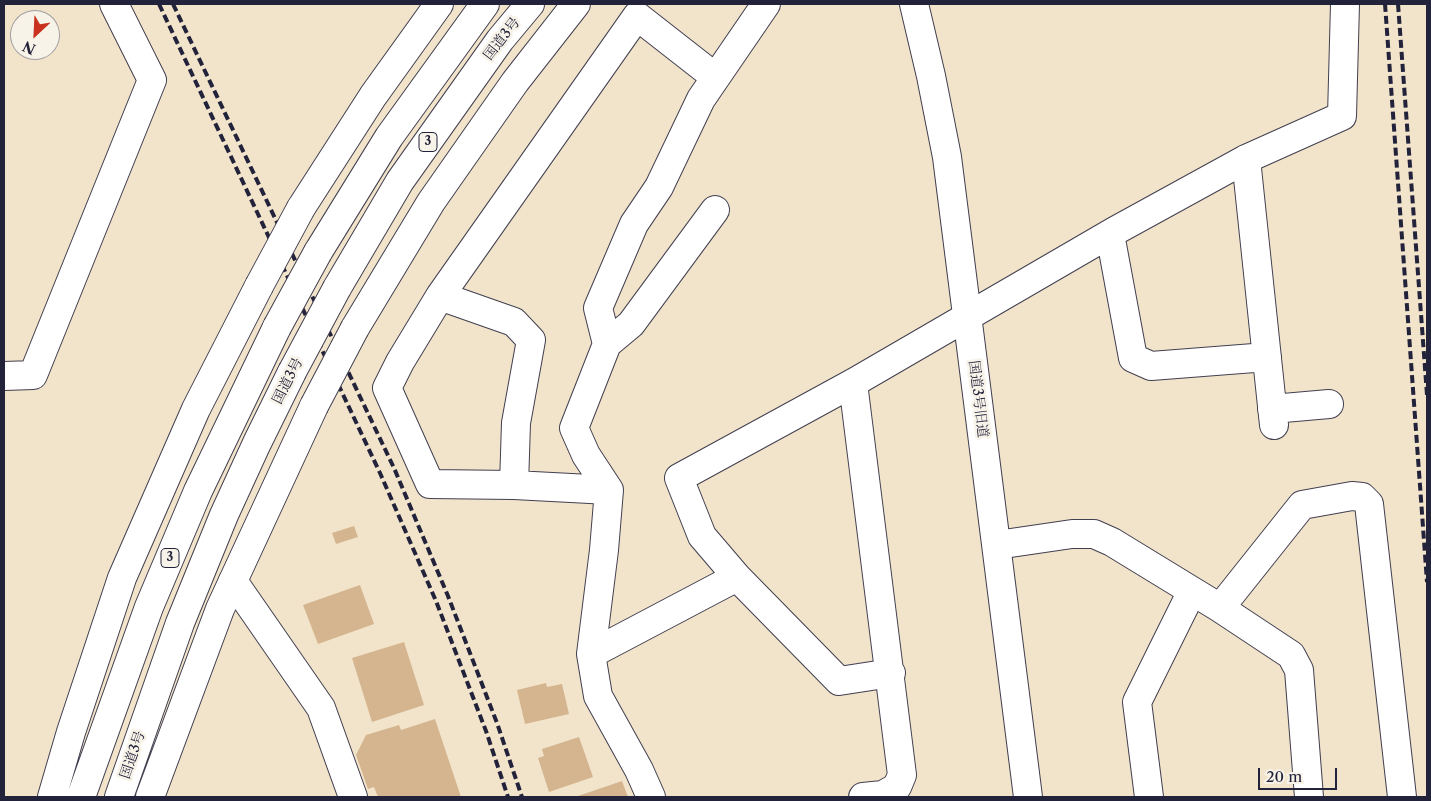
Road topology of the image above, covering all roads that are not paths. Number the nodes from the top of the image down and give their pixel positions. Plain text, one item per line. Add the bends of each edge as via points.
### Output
1 (114, 4) edge
2 (439, 4) edge
3 (485, 4) edge
4 (530, 4) edge
5 (576, 4) edge
6 (766, 4) edge
7 (914, 4) edge
8 (1345, 4) edge
9 (715, 77) junction
10 (1246, 159) junction
11 (715, 210) dead end
12 (1110, 234) junction
13 (440, 296) junction
14 (968, 318) junction
15 (607, 344) junction
16 (1267, 357) junction
17 (4, 376) edge
18 (853, 383) junction
19 (1330, 404) dead end
20 (514, 485) junction
21 (609, 490) junction
22 (997, 545) junction
23 (737, 577) junction
24 (233, 582) junction
25 (1192, 591) junction
26 (1220, 608) junction
27 (591, 654) junction
28 (891, 673) junction
29 (52, 797) edge
30 (81, 797) edge
31 (119, 797) edge
32 (150, 797) edge
33 (353, 797) edge
34 (651, 797) edge
35 (863, 797) edge
36 (1028, 797) edge
37 (1149, 797) edge
38 (1309, 797) edge
39 (1402, 797) edge

1 - 17 main road via 152,80 33,375
2 - 29 main road, bridge via 373,96 301,208 196,409 122,578
3 - 30 main road, 3, bridge via 389,137 318,252 277,327 198,490 149,607
4 - 31 main road, 国道3号 / 3, bridge via 500,40 400,181 292,372 224,515 180,623
5 - 24 main road, bridge via 515,82 431,202 355,328 314,406
6 - 9 main road
7 - 14 main road, 国道3号旧道 via 947,157
8 - 10 main road via 1342,116
9 - 13 main road via 637,16
9 - 15 main road via 659,187 634,224 598,308
10 - 12 main road
10 - 16 main road
11 - 15 main road via 631,324
12 - 14 main road
12 - 16 main road via 1132,358 1151,366
13 - 20 main road via 514,322 531,340 516,423
13 - 20 main road via 387,388 430,484
14 - 18 main road
14 - 22 main road, 国道3号旧道
15 - 21 main road via 574,428 586,455
16 - 19 main road via 1273,417
18 - 23 main road via 679,478 702,536
18 - 28 main road
20 - 21 main road
21 - 27 main road
22 - 25 main road via 1094,534
22 - 36 main road, 国道3号旧道
23 - 27 main road
23 - 28 main road via 838,681
24 - 32 main road
24 - 33 main road via 321,708
25 - 26 main road
25 - 37 main road via 1137,702
26 - 38 main road via 1291,655 1299,670
26 - 39 main road via 1302,505 1352,496 1362,497 1370,504
27 - 34 main road via 598,696
28 - 35 main road via 902,775 896,787 883,795

